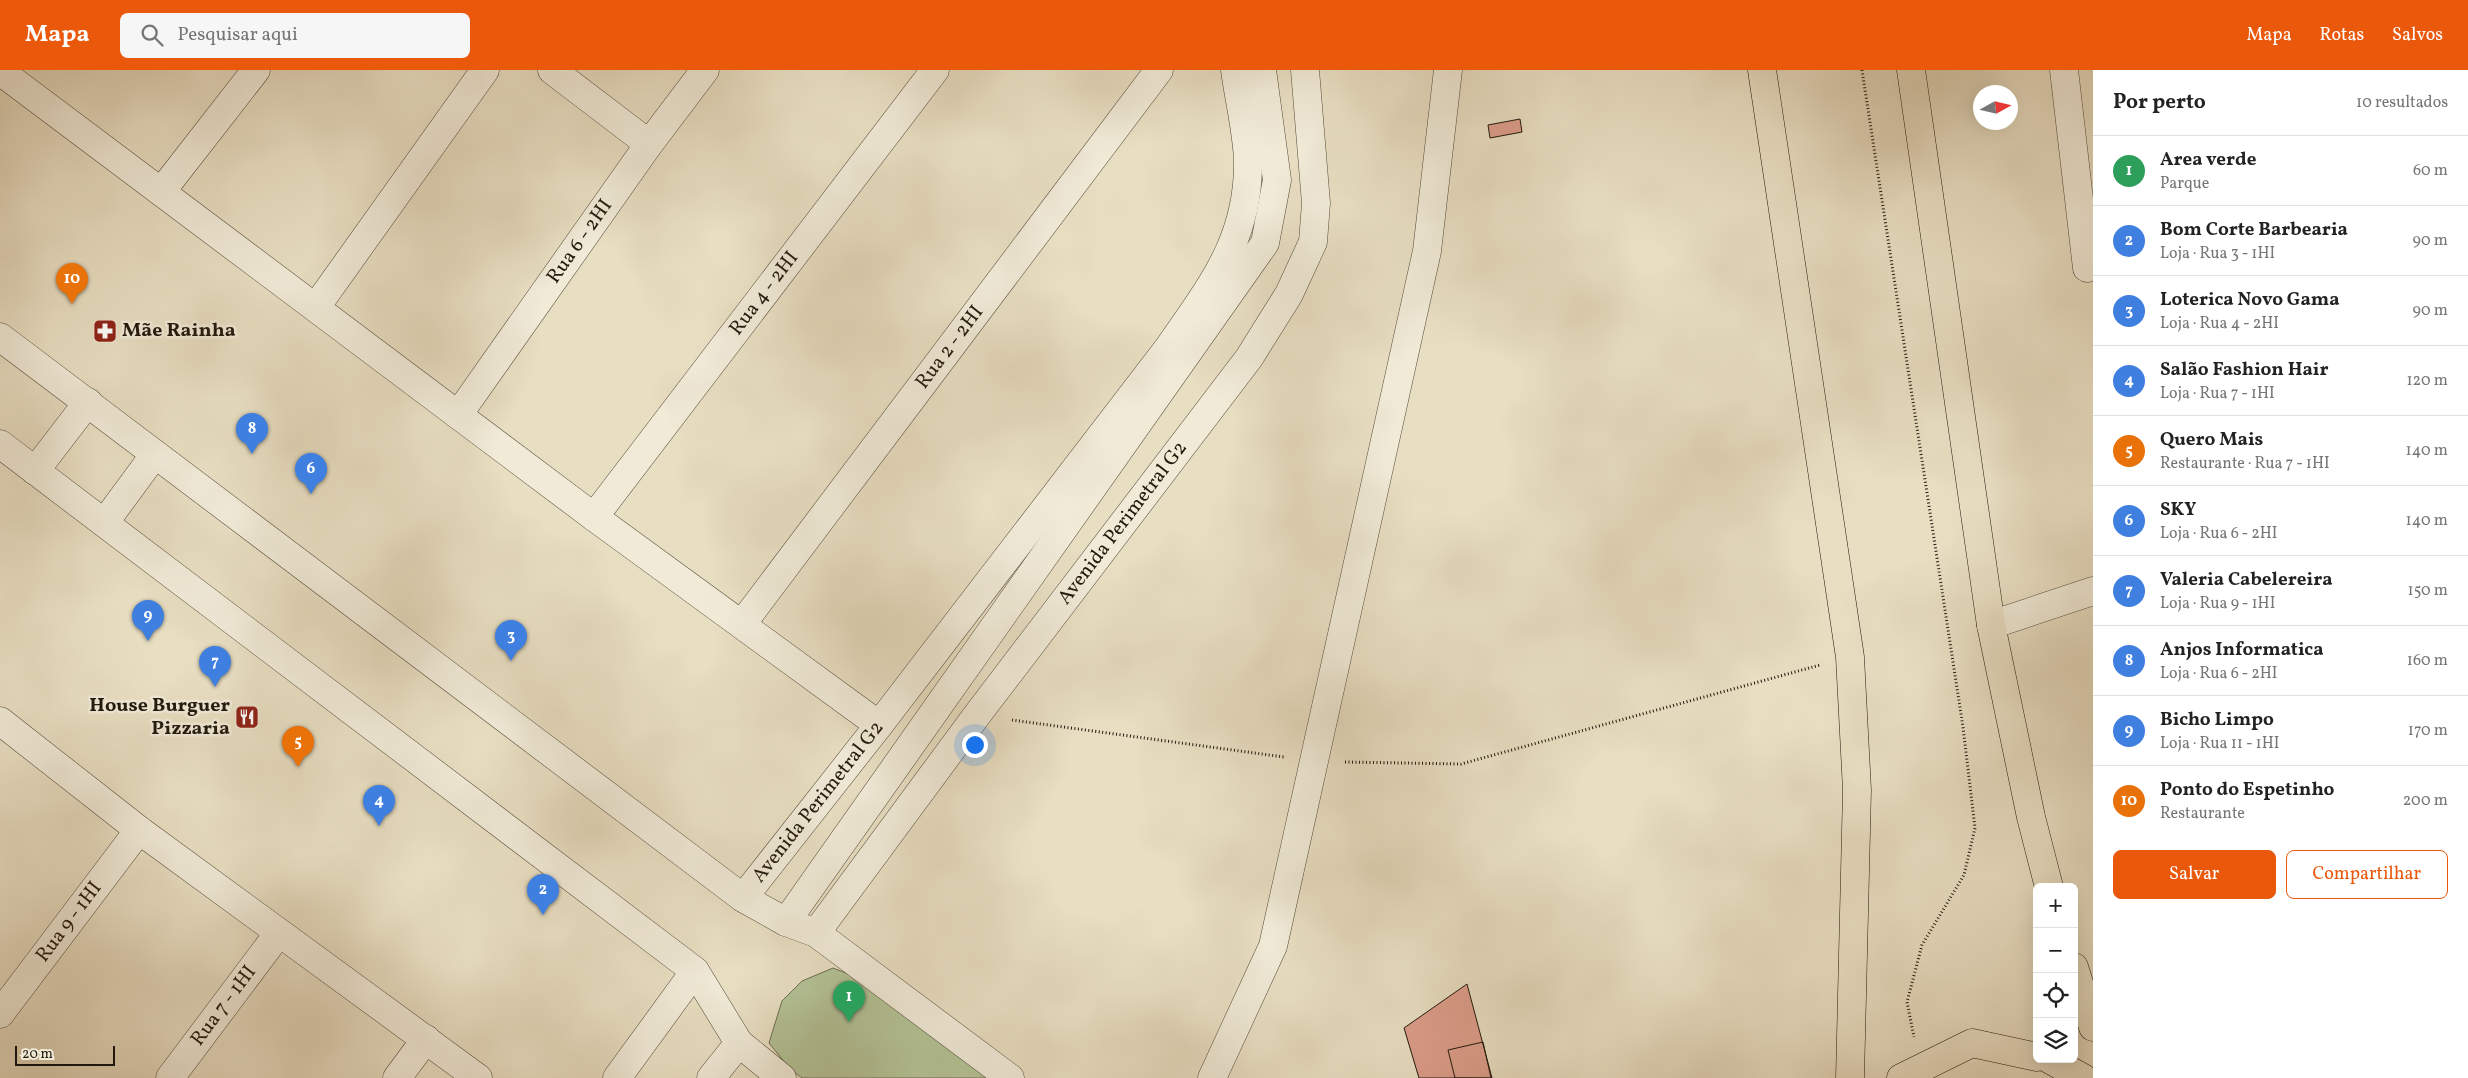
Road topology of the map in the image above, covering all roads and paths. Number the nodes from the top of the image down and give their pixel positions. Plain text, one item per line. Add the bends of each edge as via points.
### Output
1 (256, 70) edge
2 (485, 70) edge
3 (552, 70) edge
4 (705, 70) edge
5 (934, 70) edge
6 (1159, 70) edge
7 (1235, 70) edge
8 (1262, 70) edge
9 (1305, 70) edge
10 (1448, 70) edge
11 (1762, 70) edge
12 (1862, 70) edge
13 (1911, 70) edge
14 (2064, 70) edge
15 (0, 71) edge
16 (649, 144) junction
17 (161, 192) junction
18 (2093, 266) edge
19 (316, 308) junction
20 (0, 337) edge
21 (88, 402) junction
22 (458, 414) junction
23 (0, 444) edge
24 (155, 454) junction
25 (35, 471) junction
26 (594, 517) junction
27 (105, 522) junction
28 (2093, 591) edge
29 (742, 624) junction
30 (1991, 626) junction
31 (1850, 657) junction
32 (977, 715) junction
33 (0, 722) edge
34 (879, 725) junction
35 (1314, 761) junction
36 (139, 830) junction
37 (2048, 883) edge
38 (743, 898) junction
39 (786, 922) junction
40 (816, 933) junction
41 (278, 934) junction
42 (695, 971) junction
43 (2076, 973) edge
44 (0, 1014) edge
45 (2093, 1026) edge
46 (426, 1039) junction
47 (739, 1043) junction
48 (2033, 1056) edge
49 (2056, 1063) edge
50 (1911, 1073) edge
51 (170, 1078) edge
52 (397, 1078) edge
53 (478, 1078) edge
54 (617, 1078) edge
55 (711, 1078) edge
56 (782, 1078) edge
57 (1010, 1078) edge
58 (1212, 1078) edge
59 (1850, 1078) edge
60 (2082, 1078) edge

1 - 17 street
2 - 19 street
3 - 16 street
4 - 16 street, Rua 6 - 2HI
5 - 26 street, Rua 4 - 2HI
6 - 29 street, Rua 2 - 2HI
7 - 34 street, Avenida Perimetral G2 via 1248,160 1245,203 1234,245 1212,285 1169,347
8 - 39 street via 1277,180 1265,243
9 - 32 street, Avenida Perimetral G2 via 1316,203 1313,242 1289,294 1249,358
10 - 35 street via 1427,251
11 - 31 highway
12 - 50 path via 1976,828 1964,875 1922,945 1907,1002
13 - 30 highway
14 - 18 street via 2087,268
15 - 17 street
16 - 22 street, Rua 6 - 2HI
17 - 19 street
19 - 22 street
20 - 21 street
21 - 24 street
21 - 25 street
22 - 26 street
23 - 25 street
24 - 27 street
24 - 38 street
25 - 27 street
26 - 29 street
27 - 42 street
28 - 30 street
29 - 34 street
30 - 37 highway
31 - 35 path via 1461,764
31 - 59 highway via 1857,790
32 - 35 path
32 - 40 street, Avenida Perimetral G2
33 - 36 street
34 - 38 street, Avenida Perimetral G2
35 - 58 street via 1273,946
36 - 41 street
36 - 44 street, Rua 9 - 1HI
38 - 39 street
39 - 40 street
40 - 57 street
41 - 46 street
41 - 51 street, Rua 7 - 1HI
42 - 47 street
42 - 54 street
43 - 45 highway
46 - 52 street
46 - 53 street
47 - 55 street
47 - 56 street
48 - 50 highway via 1972,1043
49 - 60 highway

